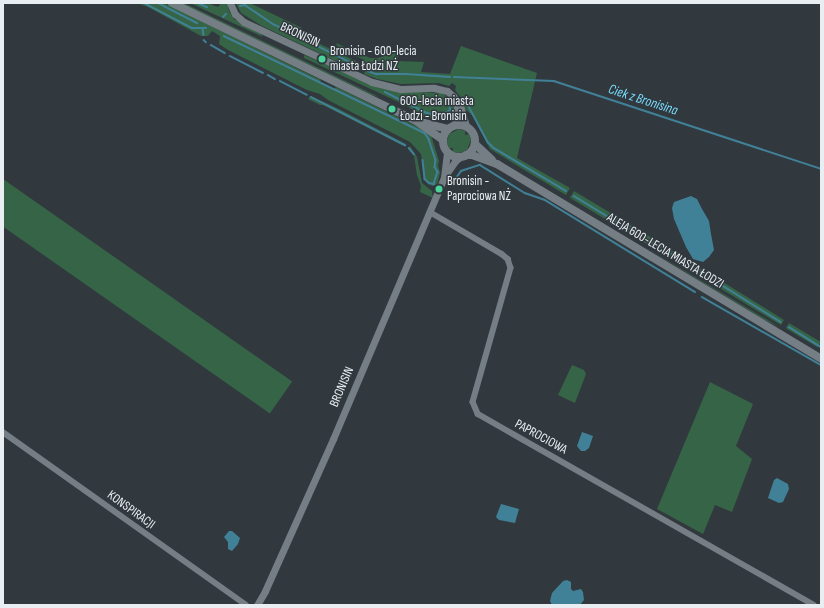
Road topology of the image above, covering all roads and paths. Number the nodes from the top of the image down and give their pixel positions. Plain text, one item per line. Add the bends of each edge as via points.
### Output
1 (172, 3) edge
2 (230, 3) edge
3 (457, 101) junction
4 (416, 121) junction
5 (466, 126) junction
6 (450, 127) junction
7 (443, 140) junction
8 (474, 144) junction
9 (447, 152) junction
10 (463, 156) junction
11 (497, 164) junction
12 (444, 177) junction
13 (430, 212) junction
14 (821, 358) edge
15 (3, 432) edge
16 (246, 605) edge
17 (257, 605) edge
18 (814, 605) edge

1 - 4 main road
2 - 3 street, BRONISIN via 235,14 244,22 367,80 401,89 442,89 452,94
3 - 5 street, BRONISIN via 462,108
3 - 6 street via 457,115
4 - 6 main road
4 - 7 main road
5 - 6 main road
5 - 8 main road via 472,132
6 - 7 main road
7 - 9 main road
8 - 10 main road
8 - 11 main road, ALEJA 600-LECIA MIASTA ŁODZI
9 - 10 main road via 454,156
9 - 12 street, BRONISIN
10 - 11 main road, ALEJA 600-LECIA MIASTA ŁODZI via 472,155
10 - 12 street, BRONISIN via 455,161
11 - 14 main road, ALEJA 600-LECIA MIASTA ŁODZI
12 - 13 street, BRONISIN
13 - 17 street, BRONISIN via 333,439
13 - 18 street, PAPROCIOWA via 502,254 508,259 511,268 473,402 478,414
15 - 16 street, KONSPIRACJI

